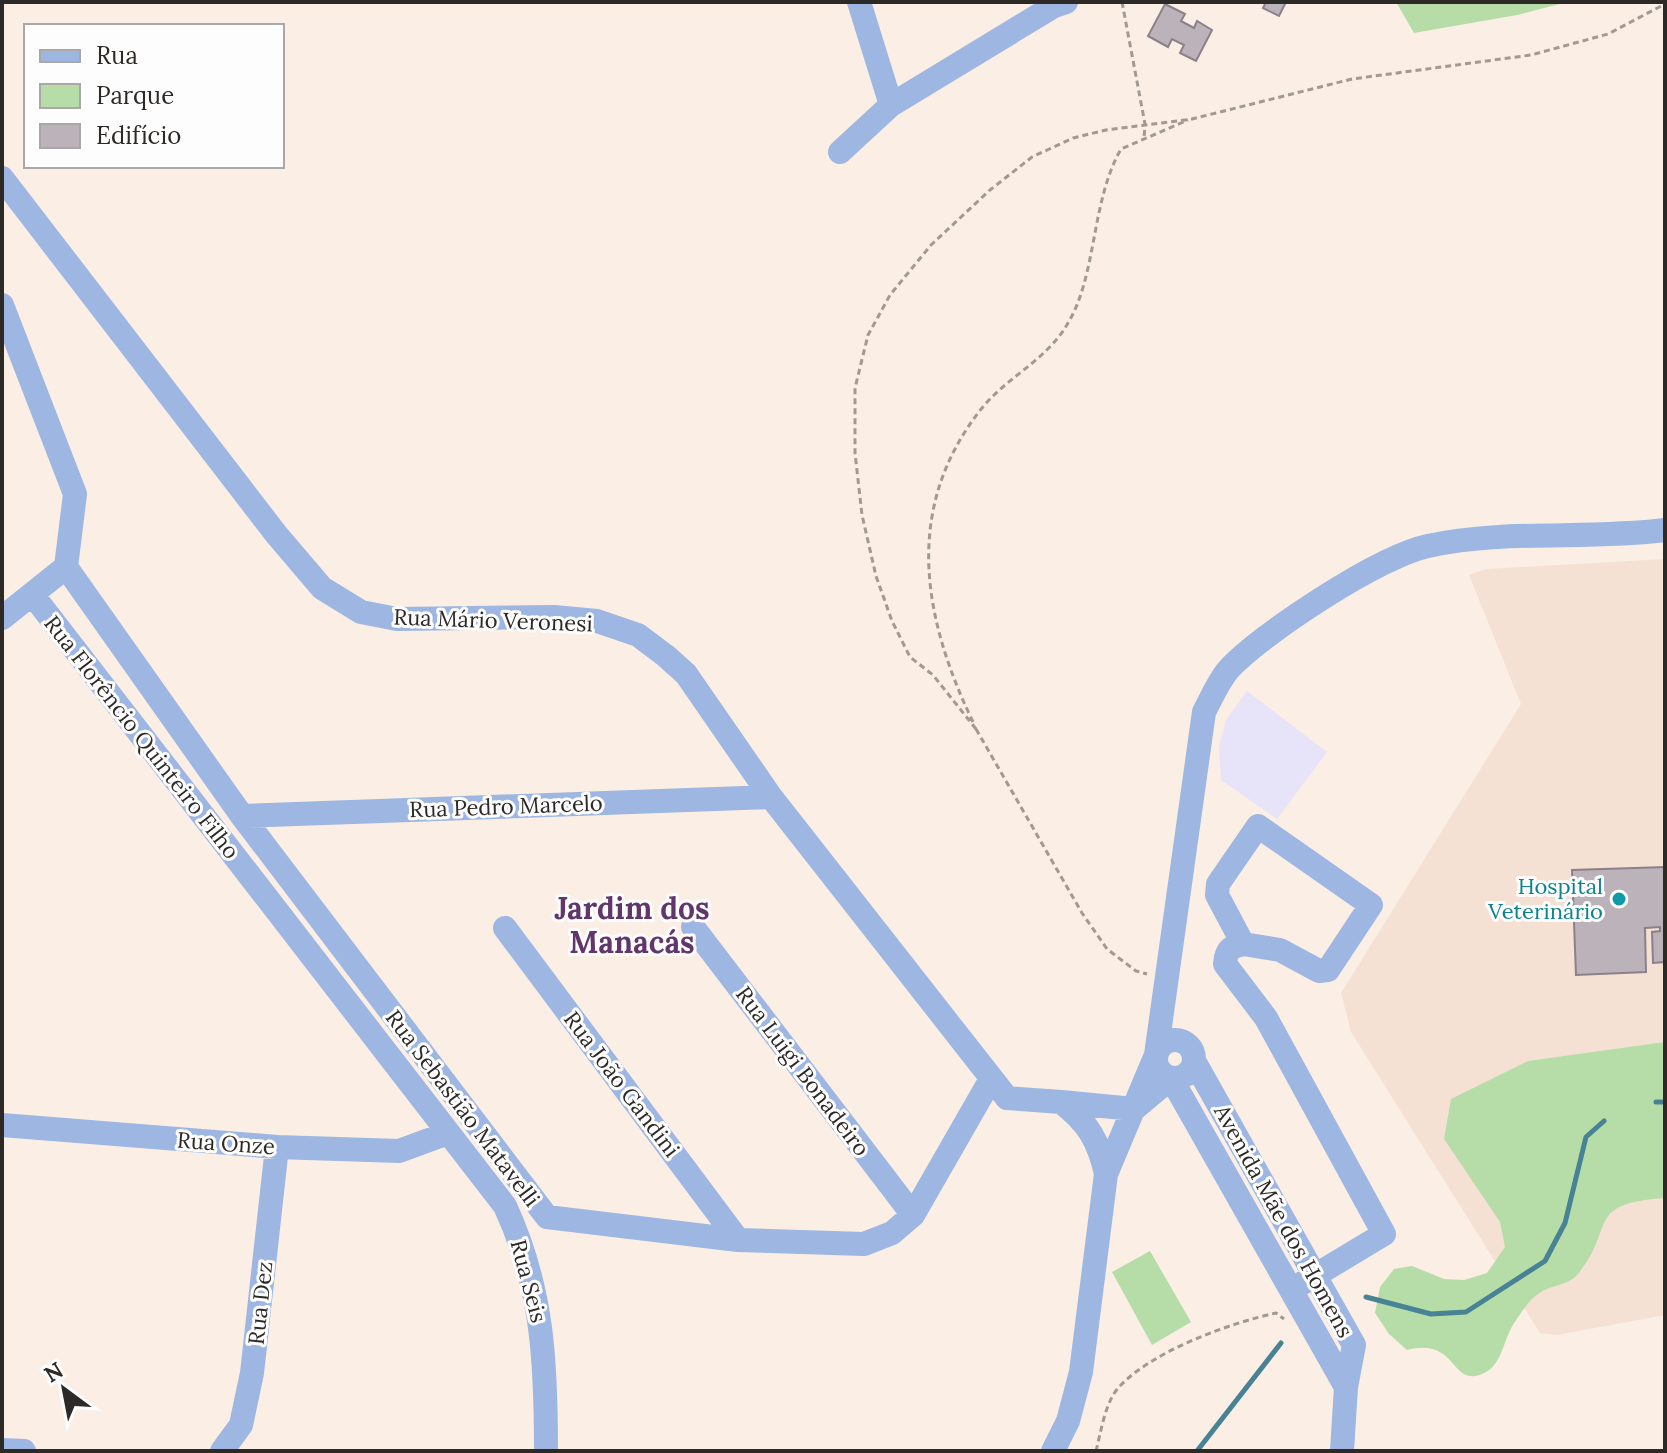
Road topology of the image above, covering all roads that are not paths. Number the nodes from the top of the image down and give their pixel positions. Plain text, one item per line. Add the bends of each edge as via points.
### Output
1 (859, 2) edge
2 (1058, 3) edge
3 (891, 105) junction
4 (840, 152) dead end
5 (2, 178) edge
6 (2, 305) edge
7 (1665, 530) edge
8 (66, 567) junction
9 (32, 594) junction
10 (2, 618) edge
11 (771, 797) junction
12 (242, 816) junction
13 (693, 927) dead end
14 (505, 928) dead end
15 (1243, 944) junction
16 (1165, 991) junction
17 (1188, 1050) junction
18 (1156, 1055) junction
19 (1171, 1078) junction
20 (991, 1079) junction
21 (1061, 1102) junction
22 (1134, 1109) junction
23 (2, 1125) edge
24 (448, 1133) junction
25 (277, 1147) junction
26 (1106, 1174) junction
27 (913, 1215) junction
28 (738, 1240) junction
29 (1315, 1276) junction
30 (1289, 1291) junction
31 (1346, 1387) junction
32 (2, 1450) edge
33 (24, 1451) edge
34 (222, 1451) edge
35 (546, 1451) edge
36 (1053, 1451) edge
37 (1342, 1451) edge

1 - 3 street
2 - 3 street
3 - 4 street
5 - 11 street, Rua Mário Veronesi via 322,588 361,612 397,619 554,617 597,621 638,635 686,674
6 - 8 street via 75,494
7 - 16 street via 1426,546 1323,598 1260,641 1227,672 1204,712
8 - 9 street, Rua Florêncio Quinteiro Filho
8 - 12 street, Rua Sebastião Matavelli
9 - 10 street
9 - 24 street, Rua Florêncio Quinteiro Filho
11 - 12 street, Rua Pedro Marcelo
11 - 20 street, Rua Mário Veronesi
12 - 28 street, Rua Sebastião Matavelli via 547,1217
13 - 27 street, Rua Luigi Bonadeiro
14 - 28 street, Rua João Gandini
15 - 15 street via 1280,950 1319,971 1328,970 1371,905 1258,826 1216,889
15 - 29 street via 1232,947 1225,964 1266,1018 1384,1234
16 - 17 street, Avenida Mãe dos Homens
16 - 18 street
17 - 18 street via 1162,1044
17 - 19 street via 1189,1072
17 - 29 street, Avenida Mãe dos Homens
18 - 19 street via 1160,1072
18 - 22 street
19 - 22 street
19 - 30 street, Avenida Mãe dos Homens
20 - 21 street, Rua Mário Veronesi via 1007,1098
20 - 27 street, Rua Sebastião Matavelli
21 - 22 street, Rua Mário Veronesi
21 - 26 street via 1090,1128
22 - 26 street
23 - 25 street, Rua Onze
24 - 25 street, Rua Onze via 399,1151
24 - 35 street, Rua Seis via 505,1206 528,1266 544,1342
25 - 34 street, Rua Dez via 252,1373 241,1425
26 - 36 street via 1081,1372 1068,1421
27 - 28 street, Rua Sebastião Matavelli via 892,1233 864,1244
29 - 30 street
29 - 31 street, Avenida Mãe dos Homens via 1354,1345
30 - 31 street, Avenida Mãe dos Homens
31 - 37 street, Avenida Mãe dos Homens
32 - 33 street

